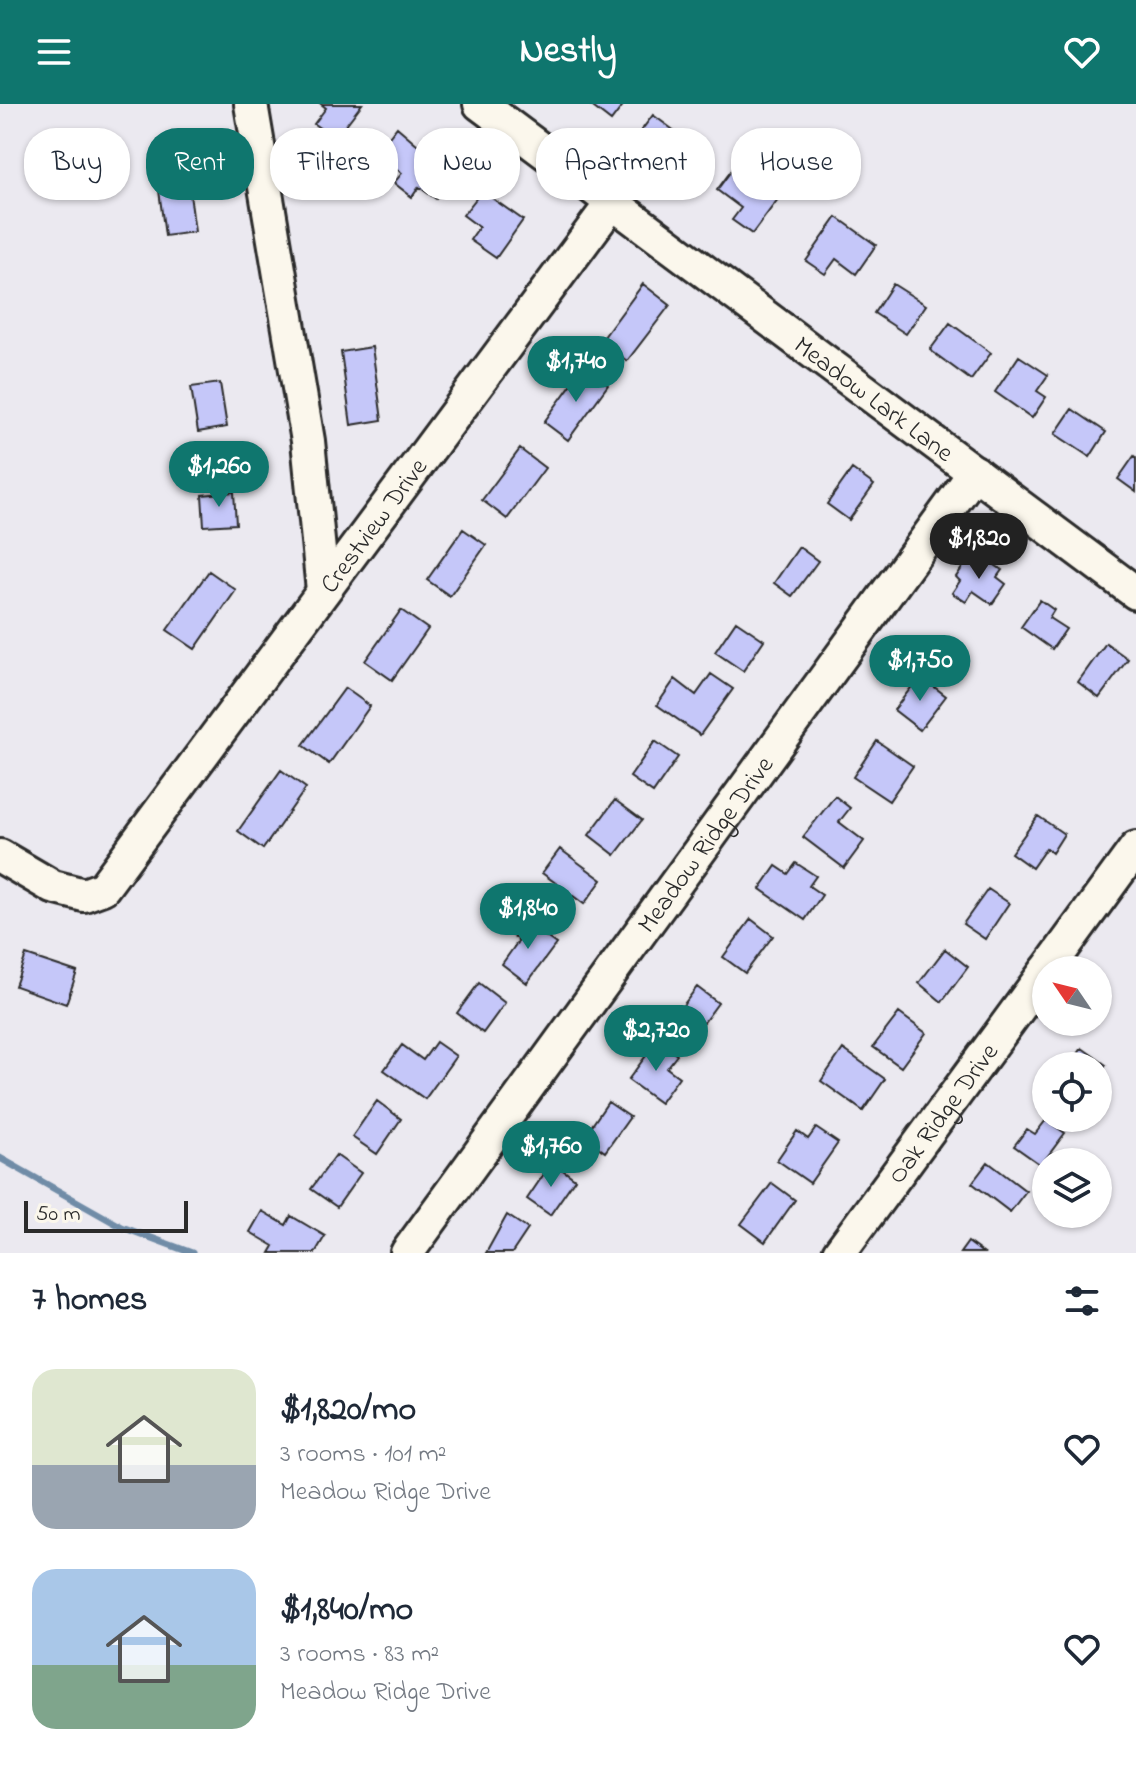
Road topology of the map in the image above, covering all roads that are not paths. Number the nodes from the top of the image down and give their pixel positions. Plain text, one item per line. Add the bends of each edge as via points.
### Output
1 (251, 104) edge
2 (480, 104) edge
3 (612, 203) junction
4 (975, 472) junction
5 (323, 591) junction
6 (1136, 593) edge
7 (1136, 848) edge
8 (0, 856) edge
9 (1057, 956) edge
10 (1032, 990) edge
11 (407, 1253) edge
12 (839, 1253) edge

1 - 5 street via 308,441
2 - 3 street
3 - 4 street, Meadow Lark Lane
3 - 5 street, Crestview Drive
4 - 6 street, Meadow Lark Lane
4 - 11 street, Meadow Ridge Drive
5 - 8 street, Crestview Drive via 103,888 84,895 53,887
7 - 9 street, Oak Ridge Drive
10 - 12 street, Oak Ridge Drive

